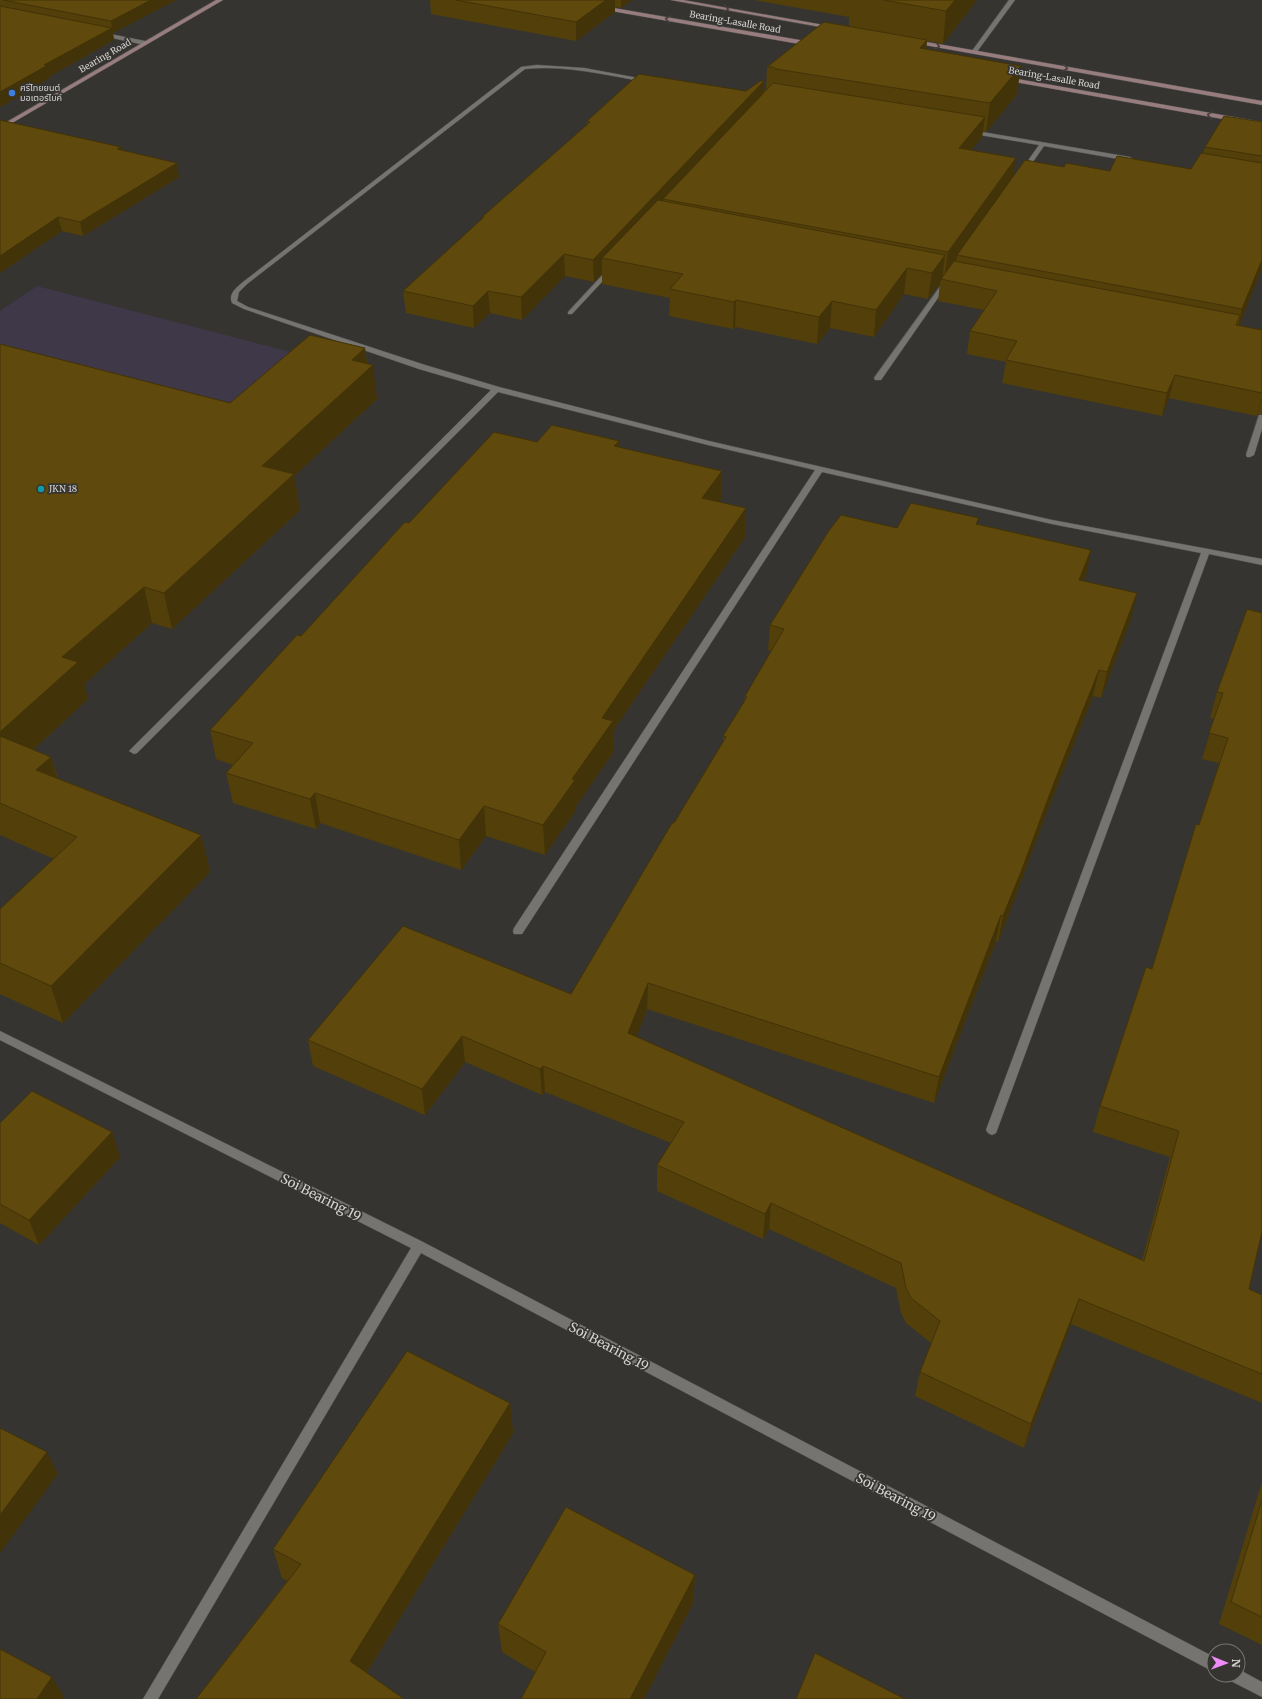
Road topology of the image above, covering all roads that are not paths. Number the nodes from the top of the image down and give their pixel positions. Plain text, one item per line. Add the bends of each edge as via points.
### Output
1 (220, 0) edge
2 (675, 0) edge
3 (1012, 0) edge
4 (598, 7) edge
5 (838, 28) edge
6 (93, 32) edge
7 (908, 41) edge
8 (145, 43) junction
9 (819, 45) edge
10 (974, 52) junction
11 (999, 77) edge
12 (657, 81) edge
13 (1262, 103) edge
14 (1262, 124) edge
15 (0, 128) edge
16 (965, 131) edge
17 (1043, 144) junction
18 (1137, 160) edge
19 (1020, 176) edge
20 (618, 262) edge
21 (941, 277) edge
22 (948, 279) junction
23 (956, 280) edge
24 (570, 313) dead end
25 (878, 378) dead end
26 (496, 389) junction
27 (1262, 417) edge
28 (1250, 455) dead end
29 (820, 469) junction
30 (1206, 551) junction
31 (1262, 562) edge
32 (134, 751) dead end
33 (518, 931) dead end
34 (0, 1035) edge
35 (992, 1130) dead end
36 (419, 1246) junction
37 (1206, 1660) edge
38 (1246, 1681) edge
39 (1262, 1690) edge
40 (150, 1699) edge

1 - 8 street, Bearing Road
2 -> 5 street, Bearing-Lasalle Road
3 - 10 street
9 -> 4 street, Bearing-Lasalle Road
6 - 8 street
7 -> 10 street, Bearing-Lasalle Road
8 - 15 street, Bearing Road
10 -> 13 street, Bearing-Lasalle Road
14 -> 11 street, Bearing-Lasalle Road
12 - 26 street via 543,66 523,68 245,283 233,297 234,302 246,308
16 - 17 street
17 - 18 street
17 - 19 street
20 - 24 street
21 - 22 street
22 - 23 street
22 - 25 street
26 - 29 street
26 - 32 street
27 - 28 street
29 - 30 street via 1052,522
29 - 33 street
30 - 31 street
30 - 35 street
34 - 36 street, Soi Bearing 19
36 - 37 street, Soi Bearing 19
36 - 40 street
38 - 39 street

